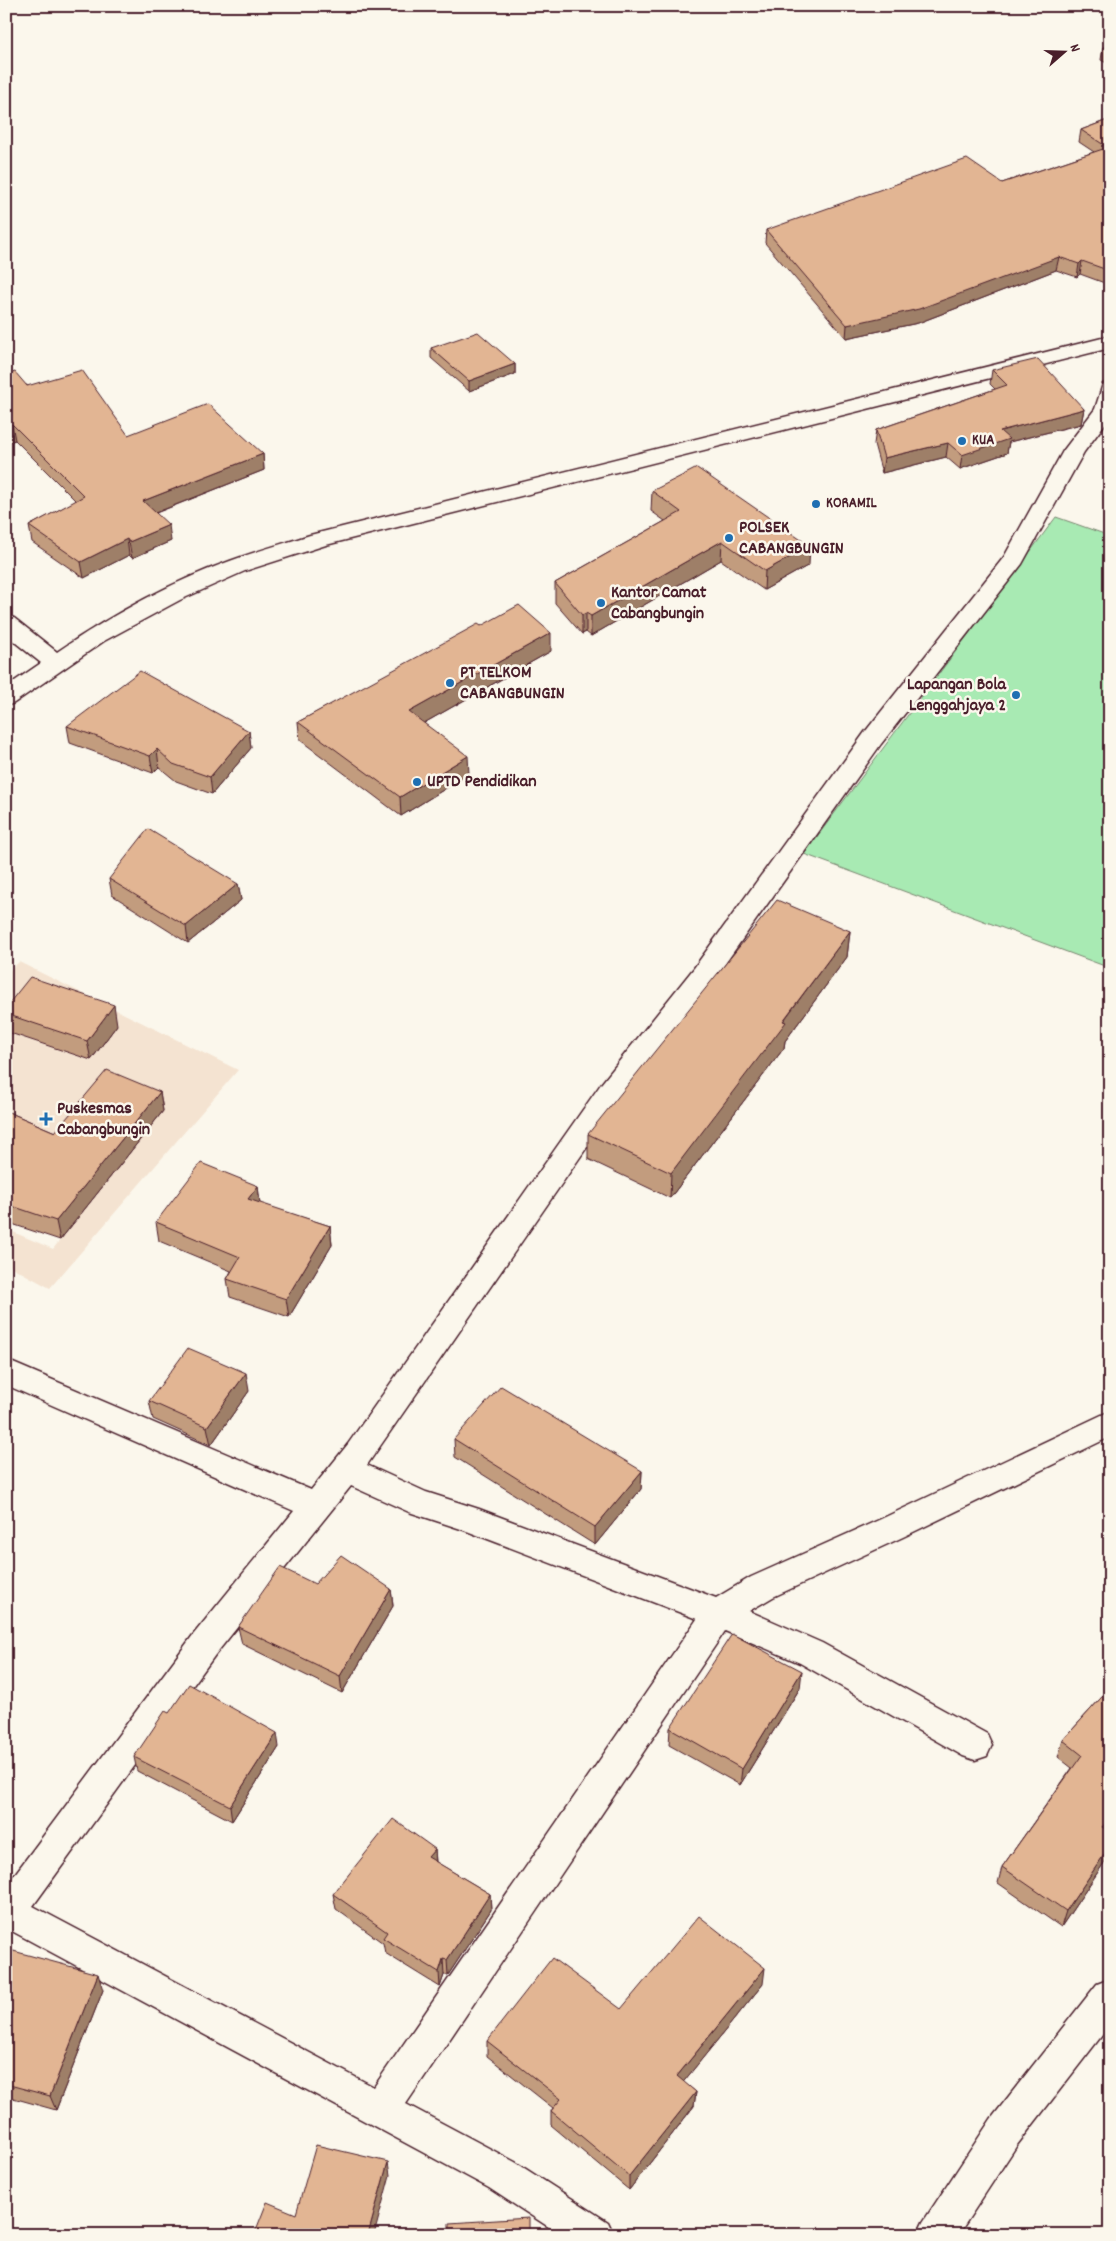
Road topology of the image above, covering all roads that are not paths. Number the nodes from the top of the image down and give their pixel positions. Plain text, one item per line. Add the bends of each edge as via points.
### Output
1 (1110, 342) edge
2 (1110, 388) edge
3 (6, 623) edge
4 (56, 663) junction
5 (6, 698) edge
6 (6, 1372) edge
7 (1110, 1423) edge
8 (346, 1469) junction
9 (315, 1506) junction
10 (719, 1613) junction
11 (975, 1745) dead end
12 (7, 1912) edge
13 (1110, 1996) edge
14 (380, 2110) junction
15 (595, 2235) edge
16 (936, 2235) edge

1 - 4 street via 318,540 236,566 172,595 96,636
2 - 8 street via 1105,409 1074,451 1014,559 873,738 703,975 611,1091
3 - 4 street
4 - 5 street
6 - 9 street
7 - 10 street via 762,1587
8 - 9 street
8 - 10 street via 420,1503
9 - 12 street via 204,1645
10 - 11 street via 811,1653
10 - 14 street
12 - 14 street
13 - 16 street via 1004,2132
14 - 15 street via 502,2175

